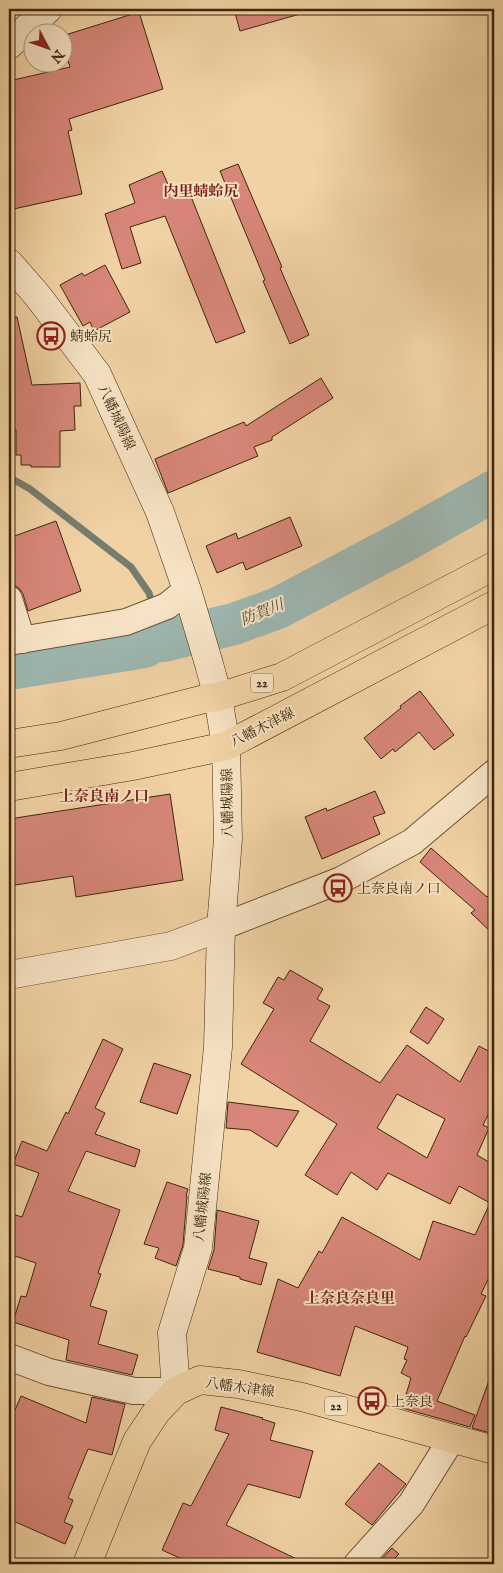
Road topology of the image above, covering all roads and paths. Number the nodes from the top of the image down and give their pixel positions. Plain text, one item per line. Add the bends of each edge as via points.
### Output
1 (48, 9) edge
2 (9, 45) edge
3 (9, 263) edge
4 (494, 566) edge
5 (187, 590) junction
6 (9, 599) edge
7 (494, 605) edge
8 (15, 641) edge
9 (218, 697) junction
10 (9, 744) edge
11 (226, 746) junction
12 (494, 773) edge
13 (9, 787) edge
14 (221, 926) junction
15 (9, 975) edge
16 (9, 1357) edge
17 (176, 1391) junction
18 (451, 1440) junction
19 (494, 1450) edge
20 (87, 1564) edge
21 (357, 1564) edge

1 - 2 main road
3 - 5 main road, 八幡城陽線 via 97,374 160,512
4 - 9 main road, 22 via 282,677
5 - 8 street via 167,606 126,622
5 - 9 main road, 八幡城陽線
6 - 8 street
7 - 11 main road, 八幡木津線
9 - 10 main road, 22 via 61,736
9 - 11 main road, 八幡城陽線
11 - 13 main road, 八幡木津線
11 - 14 main road, 八幡城陽線 via 228,839
12 - 14 street via 412,842 341,880
14 - 15 main road via 171,946
14 - 17 main road, 八幡城陽線 via 218,1047 198,1248 172,1333
16 - 17 street via 49,1372 134,1391
17 - 18 main road, 八幡木津線 / 22 via 200,1380 238,1384 302,1397
17 - 20 main road, 八幡木津線 / 22 via 157,1411 137,1441
18 - 19 main road, 八幡木津線 / 22
18 - 21 street via 411,1504

